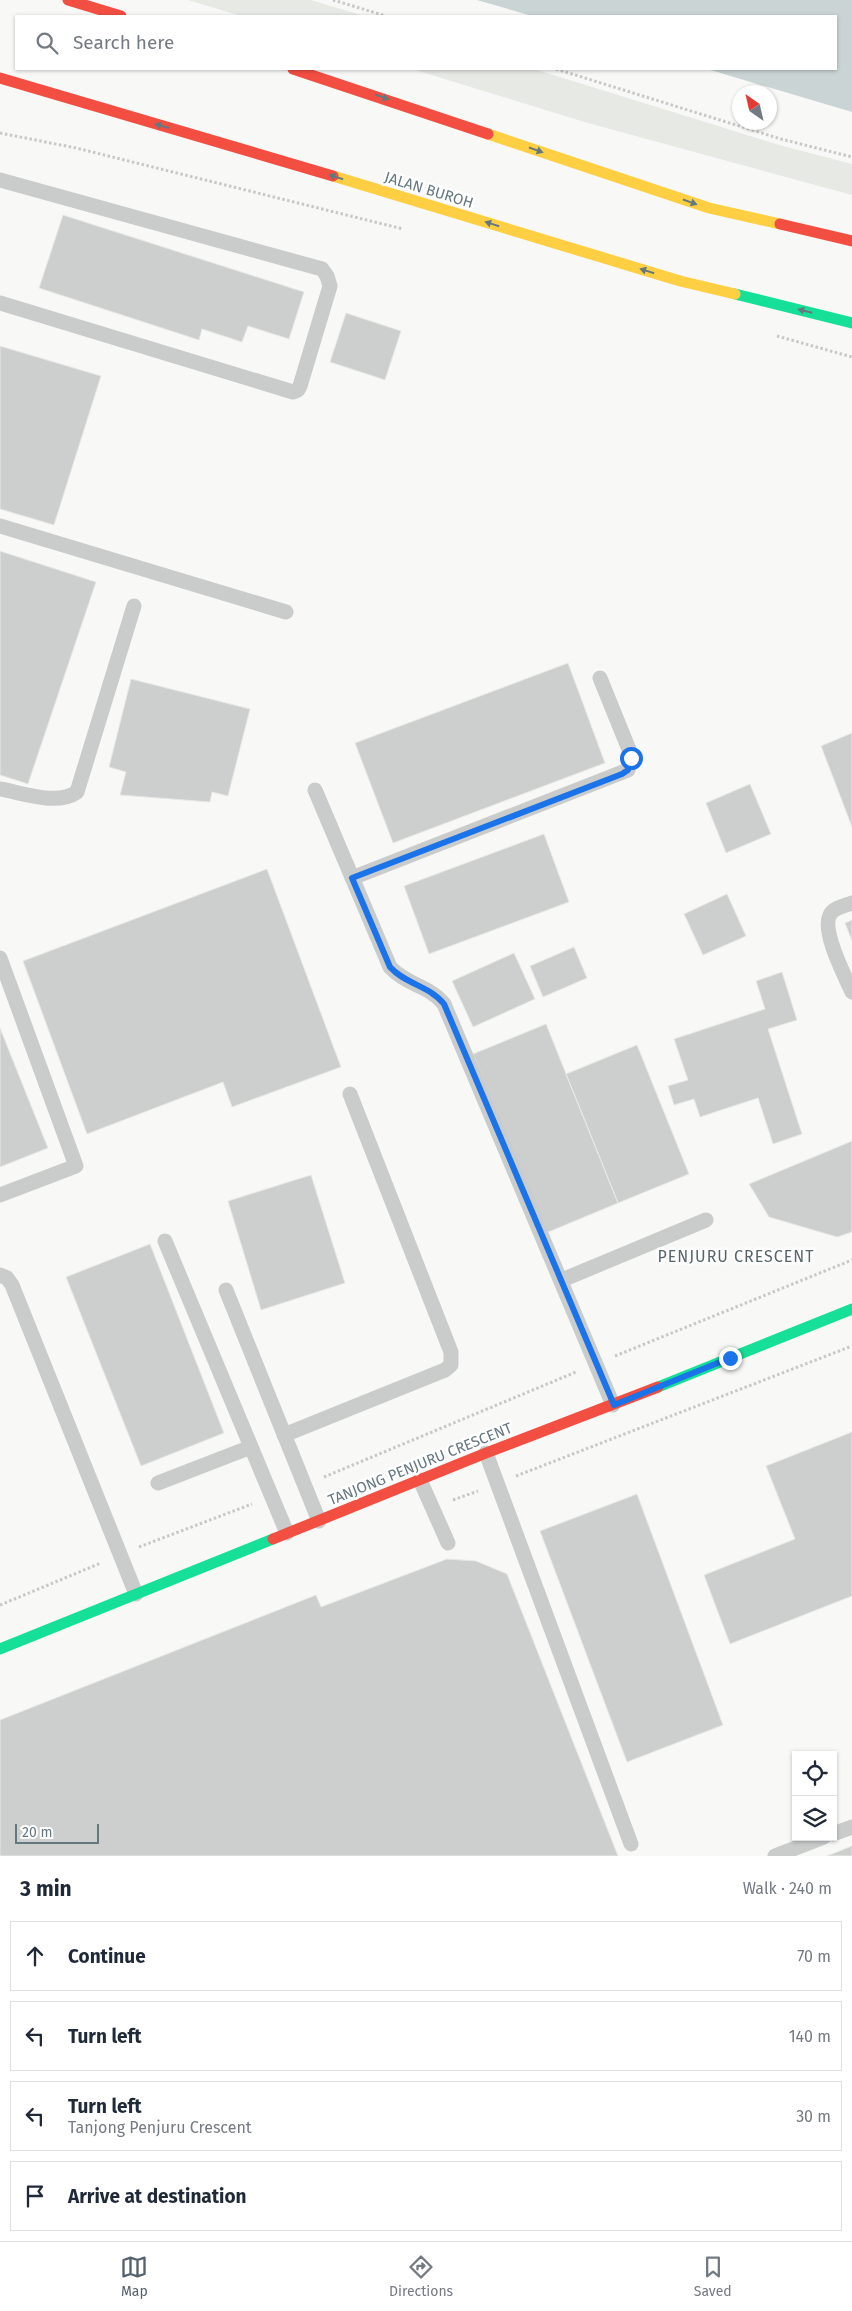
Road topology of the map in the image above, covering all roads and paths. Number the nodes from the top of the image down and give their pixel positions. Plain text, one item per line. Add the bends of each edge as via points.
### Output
1 (68, 0) edge
2 (333, 0) edge
3 (118, 15) edge
4 (383, 15) edge
5 (296, 70) edge
6 (559, 70) edge
7 (0, 78) edge
8 (0, 133) edge
9 (852, 157) edge
10 (0, 180) edge
11 (406, 230) dead end
12 (852, 241) edge
13 (0, 303) edge
14 (852, 323) edge
15 (776, 336) dead end
16 (852, 357) edge
17 (0, 526) edge
18 (134, 606) dead end
19 (286, 612) dead end
20 (600, 678) dead end
21 (0, 789) edge
22 (315, 790) dead end
23 (352, 878) junction
24 (852, 903) edge
25 (0, 958) edge
26 (852, 992) edge
27 (350, 1094) dead end
28 (0, 1195) edge
29 (706, 1220) dead end
30 (165, 1241) dead end
31 (852, 1260) edge
32 (0, 1275) edge
33 (562, 1280) junction
34 (226, 1290) dead end
35 (852, 1309) edge
36 (596, 1364) junction
37 (614, 1405) junction
38 (284, 1434) junction
39 (251, 1447) junction
40 (486, 1453) junction
41 (420, 1480) junction
42 (158, 1483) dead end
43 (304, 1485) junction
44 (271, 1497) junction
45 (319, 1521) junction
46 (286, 1534) junction
47 (448, 1543) dead end
48 (120, 1555) junction
49 (136, 1594) junction
50 (0, 1605) edge
51 (0, 1649) edge
52 (852, 1826) edge
53 (837, 1832) edge
54 (814, 1841) edge
55 (631, 1844) dead end
56 (775, 1856) edge

1 - 3 main road
2 - 4 path
5 -> 12 main road via 709,208
6 - 9 path via 781,139
14 -> 7 main road, JALAN BUROH via 680,281
8 - 11 path via 76,148
10 - 13 lane via 322,269 330,286 300,386 293,392
15 - 16 path
17 - 19 lane
18 - 21 lane via 77,792 57,799
20 - 23 lane via 630,752 628,770
22 - 23 lane
23 - 33 lane via 390,967 397,975 436,994 444,1004
24 - 26 lane via 833,911 828,921 829,935
25 - 28 lane via 76,1166
27 - 38 lane via 451,1352 451,1365
29 - 33 lane
30 - 39 lane
31 - 36 path
32 - 48 lane via 12,1285
33 - 36 lane
34 - 38 lane
35 - 37 main road, TANJONG PENJURU CRESCENT
36 - 37 lane
36 - 43 path
37 - 40 main road, TANJONG PENJURU CRESCENT
38 - 43 lane
39 - 42 lane
39 - 44 lane
40 - 41 main road, TANJONG PENJURU CRESCENT
40 - 55 lane
41 - 45 main road, TANJONG PENJURU CRESCENT
41 - 47 lane
43 - 45 lane
44 - 46 lane
44 - 48 path
45 - 46 main road, TANJONG PENJURU CRESCENT
46 - 49 main road, TANJONG PENJURU CRESCENT
48 - 49 lane
48 - 50 path
49 - 51 main road, TANJONG PENJURU CRESCENT
52 - 53 lane
54 - 56 lane

